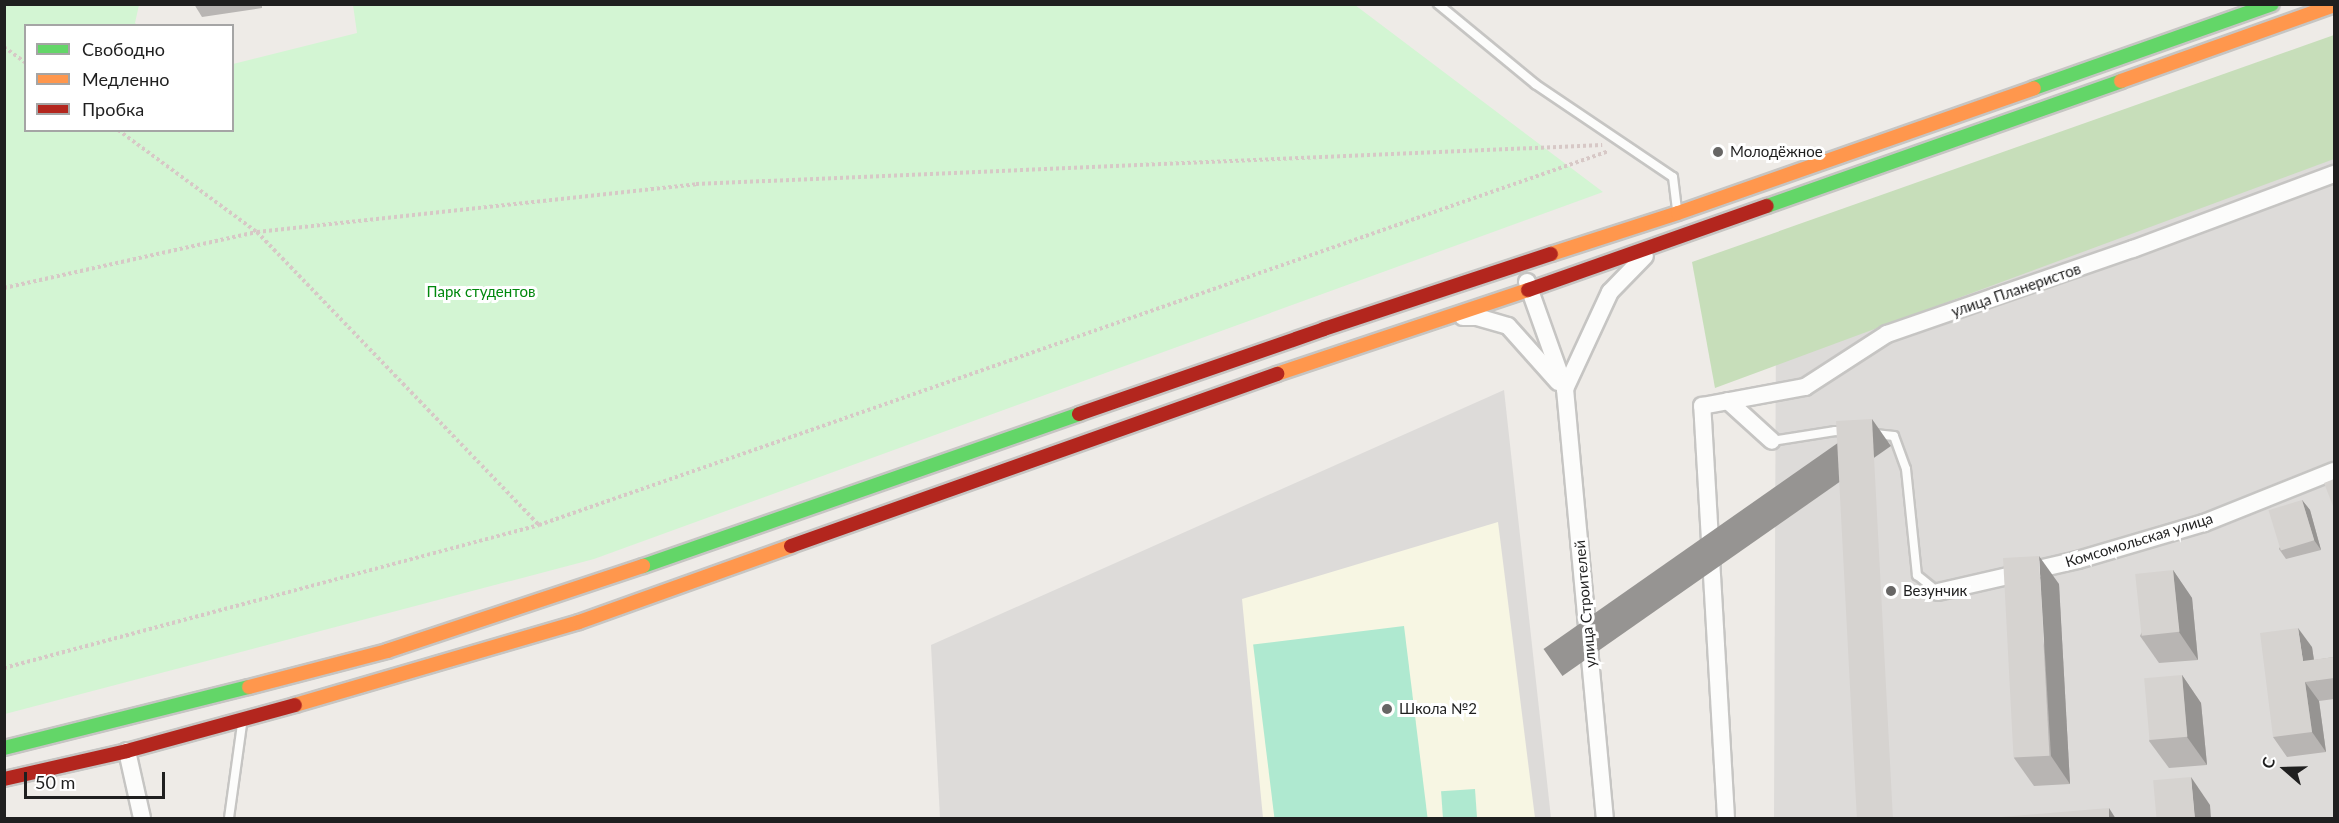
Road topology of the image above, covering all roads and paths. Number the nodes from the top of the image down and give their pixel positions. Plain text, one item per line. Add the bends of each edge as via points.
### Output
1 (1438, 4) edge
2 (2272, 4) edge
3 (2334, 5) edge
4 (4, 47) edge
5 (24, 62) edge
6 (121, 132) edge
7 (1627, 144) junction
8 (2334, 174) edge
9 (1678, 213) junction
10 (257, 232) junction
11 (1659, 245) junction
12 (1521, 266) junction
13 (4, 288) edge
14 (1529, 288) junction
15 (1438, 319) junction
16 (1565, 389) junction
17 (1728, 401) junction
18 (1859, 433) edge
19 (1870, 434) edge
20 (1772, 441) joint
21 (2334, 471) edge
22 (539, 525) junction
23 (1938, 592) joint
24 (4, 668) edge
25 (242, 720) junction
26 (4, 748) edge
27 (128, 751) junction
28 (4, 779) edge
29 (142, 819) edge
30 (229, 819) edge
31 (1605, 819) edge
32 (1726, 819) edge

1 - 7 lane via 1535,84
2 - 9 main road
3 - 11 main road
4 - 5 path
6 - 10 path
7 - 9 lane via 1673,177
7 - 10 path via 696,184
7 - 22 path
8 - 17 street, улица Планеристов via 1887,334 1804,387
9 - 12 main road
10 - 13 path
10 - 22 path
11 - 14 main road
11 - 16 street via 1627,271 1610,292
12 - 14 street, улица Строителей
12 - 26 main road via 1324,329 715,542 387,651
14 - 15 main road
14 - 16 street, улица Строителей
15 - 16 street via 1477,317 1508,326
15 - 25 main road via 579,622
16 - 31 street, улица Строителей
17 - 20 street
17 - 32 street, улица Планеристов via 1701,406
18 - 20 lane via 1835,431
19 - 23 lane via 1894,436 1906,469 1917,575
21 - 23 street, Комсомольская улица via 2204,522 2078,560
22 - 24 path
25 - 27 main road
25 - 30 lane
27 - 28 main road
27 - 29 street

